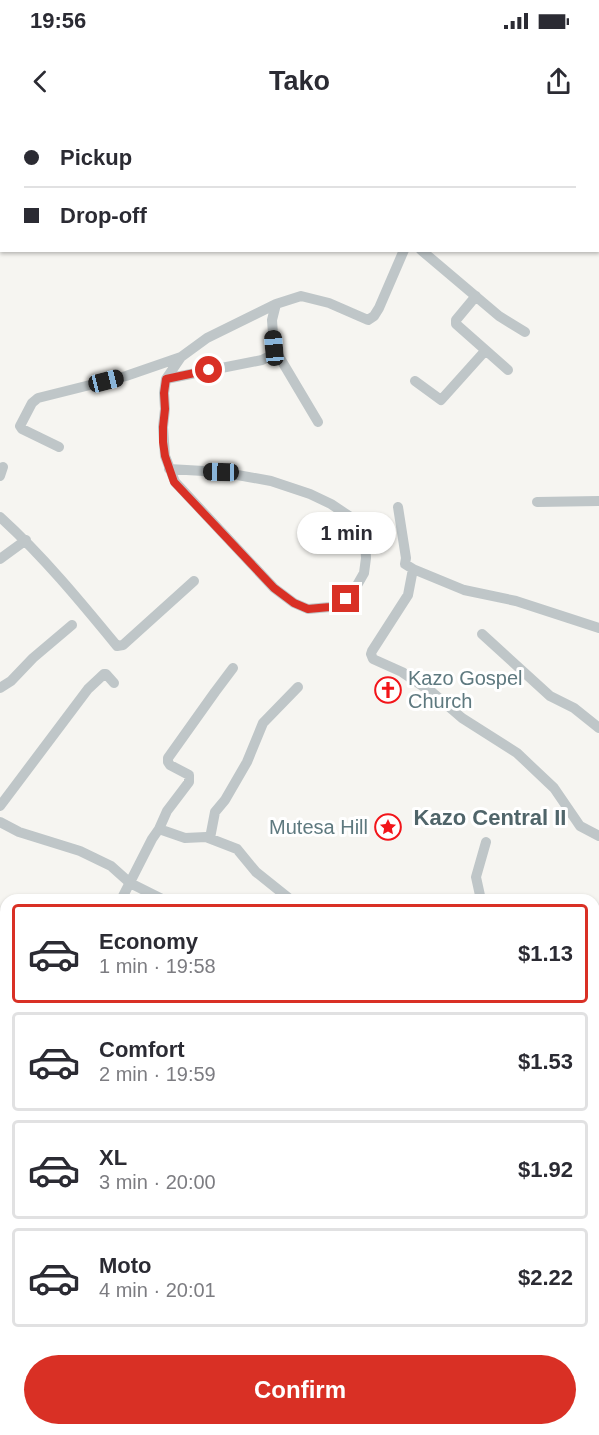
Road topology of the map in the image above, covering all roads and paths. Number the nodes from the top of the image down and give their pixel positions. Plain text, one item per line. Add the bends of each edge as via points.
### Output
1 (403, 252) edge
2 (423, 252) edge
3 (476, 296) junction
4 (276, 304) junction
5 (525, 332) dead end
6 (274, 348) junction
7 (485, 351) junction
8 (181, 357) junction
9 (507, 370) dead end
10 (166, 379) junction
11 (415, 381) dead end
12 (318, 422) dead end
13 (59, 447) dead end
14 (169, 469) junction
15 (599, 501) edge
16 (537, 502) dead end
17 (398, 507) dead end
18 (0, 517) edge
19 (26, 540) junction
20 (0, 559) edge
21 (413, 569) junction
22 (194, 581) dead end
23 (72, 625) dead end
24 (599, 628) edge
25 (482, 634) dead end
26 (233, 668) dead end
27 (114, 683) dead end
28 (298, 687) dead end
29 (0, 688) edge
30 (599, 728) edge
31 (0, 806) edge
32 (0, 822) edge
33 (159, 829) junction
34 (599, 836) edge
35 (210, 838) junction
36 (486, 842) dead end
37 (130, 883) junction
38 (124, 894) edge
39 (152, 894) edge
40 (284, 894) edge
41 (480, 894) edge

1 - 4 street via 379,308 368,320 302,296
2 - 3 street
3 - 5 street
3 - 7 street via 456,323
4 - 6 street via 272,321
4 - 8 street via 207,338
6 - 10 street via 262,360
6 - 12 street
7 - 9 street
7 - 11 street via 441,400
8 - 10 street
8 - 13 street via 126,376 38,398 20,426
10 - 14 street via 163,442
14 - 14 street via 174,482 274,588 294,603 308,609 330,607 346,599 356,587 364,573 364,541 352,518 332,504 272,481 221,472
15 - 16 street
17 - 21 street via 405,564
18 - 19 street
19 - 20 street
19 - 22 street via 117,645 123,645
21 - 24 street via 464,590
21 - 34 street via 408,595 372,651 373,659 402,672 462,718 517,753 554,788 580,826
23 - 29 street
25 - 30 street via 549,696 574,708
26 - 33 street via 168,758 190,779
27 - 31 street via 104,674 88,689
28 - 35 street via 263,723 247,762 215,812
32 - 37 street via 80,851 111,866
33 - 35 street via 184,838
33 - 37 street
35 - 40 street via 237,849 256,872
36 - 41 street via 476,877
37 - 38 street
37 - 39 street

